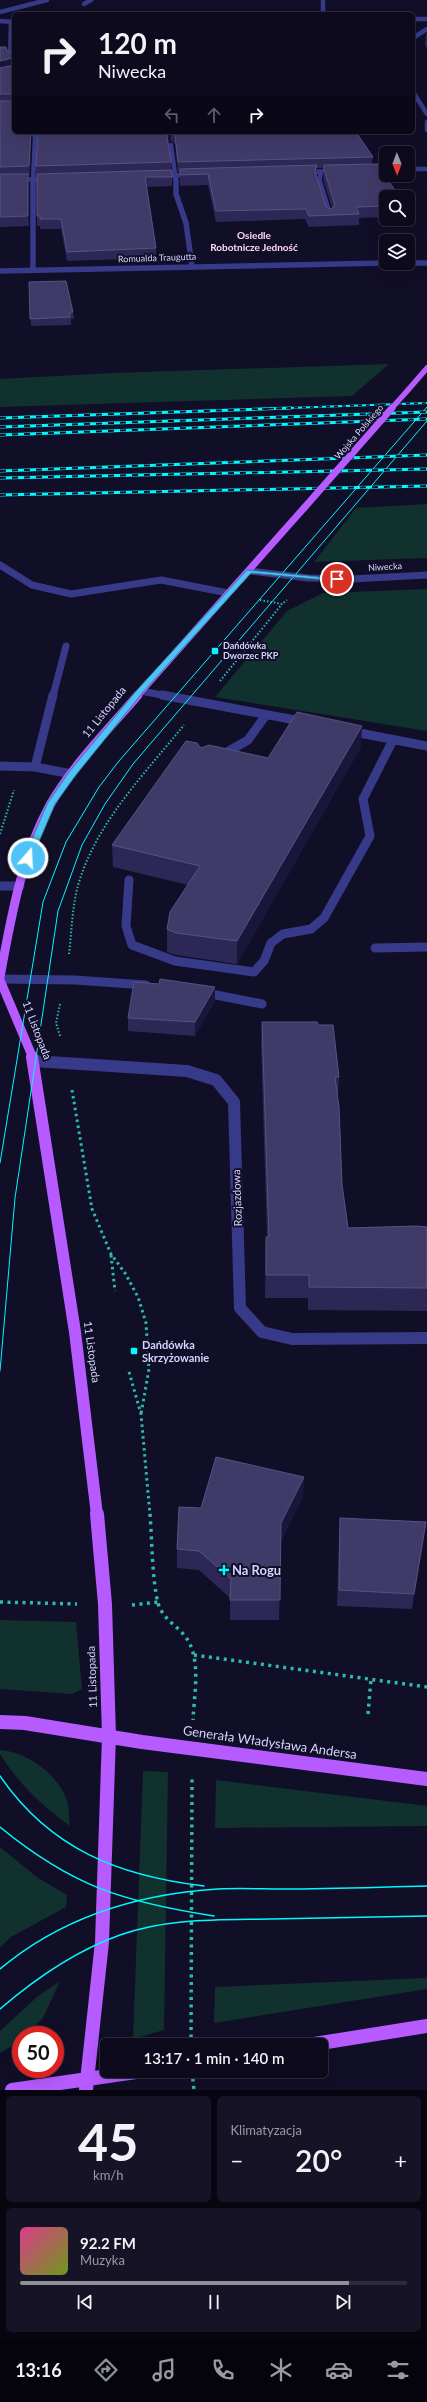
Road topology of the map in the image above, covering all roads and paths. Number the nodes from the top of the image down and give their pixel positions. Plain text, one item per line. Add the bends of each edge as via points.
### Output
1 (47, 0) edge
2 (91, 0) edge
3 (323, 0) edge
4 (84, 4) dead end
5 (0, 12) edge
6 (323, 12) edge
7 (415, 18) edge
8 (427, 19) edge
9 (0, 21) edge
10 (12, 22) edge
11 (12, 23) edge
12 (427, 29) edge
13 (415, 37) edge
14 (12, 58) edge
15 (415, 95) edge
16 (427, 114) edge
17 (427, 122) edge
18 (427, 130) edge
19 (34, 134) edge
20 (172, 145) edge
21 (415, 169) edge
22 (427, 169) edge
23 (364, 170) edge
24 (379, 170) edge
25 (342, 171) edge
26 (298, 172) edge
27 (321, 172) junction
28 (176, 175) junction
29 (199, 175) edge
30 (152, 176) edge
31 (57, 179) edge
32 (0, 180) edge
33 (33, 180) junction
34 (330, 216) edge
35 (379, 263) edge
36 (415, 263) edge
37 (427, 263) edge
38 (192, 266) junction
39 (33, 270) junction
40 (0, 271) edge
41 (427, 368) edge
42 (304, 508) joint
43 (0, 565) edge
44 (249, 571) junction
45 (427, 575) edge
46 (228, 593) junction
47 (282, 604) dead end
48 (66, 646) dead end
49 (141, 691) junction
50 (202, 703) junction
51 (266, 715) junction
52 (315, 724) edge
53 (338, 728) edge
54 (393, 740) junction
55 (427, 746) edge
56 (213, 758) edge
57 (0, 766) edge
58 (35, 767) junction
59 (72, 774) junction
60 (0, 834) edge
61 (129, 880) dead end
62 (0, 886) edge
63 (20, 886) junction
64 (427, 947) edge
65 (375, 948) dead end
66 (0, 979) edge
67 (64, 981) junction
68 (153, 986) edge
69 (192, 991) edge
70 (262, 1004) dead end
71 (34, 1061) junction
72 (69, 1063) junction
73 (111, 1254) junction
74 (115, 1291) dead end
75 (427, 1338) edge
76 (129, 1372) dead end
77 (141, 1414) junction
78 (0, 1602) edge
79 (76, 1604) dead end
80 (194, 1655) junction
81 (371, 1679) junction
82 (427, 1686) edge
83 (368, 1714) dead end
84 (0, 1722) edge
85 (109, 1736) junction
86 (192, 1748) junction
87 (427, 1779) edge
88 (427, 2026) edge
89 (190, 2038) edge
90 (328, 2042) edge
91 (112, 2078) edge
92 (193, 2078) edge
93 (87, 2084) edge
94 (12, 2090) edge
95 (194, 2090) edge

1 - 5 street
2 - 4 street
3 - 6 street
7 - 8 street
9 - 10 street
11 - 14 street
12 - 13 street
15 - 16 street
17 - 18 street
19 - 33 street
20 - 28 street
21 - 22 street
23 - 24 street
25 - 27 street
26 - 27 street
27 - 34 street via 319,182
28 - 29 street
28 - 30 street
28 - 38 street via 176,194 186,223
31 - 33 street
32 - 33 street
33 - 39 street
35 - 38 street, Romualda Traugutta
36 - 37 street
38 - 39 street, Romualda Traugutta
39 - 40 street, Romualda Traugutta
41 - 42 main road, Wojska Polskiego, bridge
42 - 44 main road, 11 Listopada
43 - 46 street via 32,585 71,594 161,580
44 - 45 street, Niwecka via 308,578 351,579
44 - 46 main road, 11 Listopada
46 - 49 main road, 11 Listopada
47 - 50 path
48 - 58 street
49 - 50 street
49 - 59 main road, 11 Listopada
50 - 51 street
50 - 67 path via 127,796 90,854 80,878 73,911
51 - 52 street
51 - 56 street via 262,724 242,747
53 - 54 street
54 - 55 street
54 - 61 street via 363,799 370,836 324,918 311,929 283,934 271,943 264,961 254,972 228,970 147,954 132,945 126,926
57 - 58 street
58 - 59 street
58 - 60 path via 18,777
59 - 63 main road, 11 Listopada via 51,804 33,844
62 - 63 street
63 - 66 main road, 11 Listopada via 13,907
64 - 65 street
66 - 67 street
66 - 71 main road, 11 Listopada
67 - 68 street
67 - 72 path via 56,1024
69 - 70 street
71 - 72 street, Rozjazdowa
71 - 85 main road, 11 Listopada via 48,1175 74,1332 96,1504 104,1604
72 - 73 path via 88,1195
72 - 75 street, Rozjazdowa via 187,1070 216,1080 234,1102 240,1308 262,1332 292,1339
73 - 74 path
73 - 77 path via 138,1297 146,1323 149,1369
76 - 77 path
77 - 80 path via 158,1602 166,1619 184,1636
78 - 79 path
80 - 81 path
80 - 86 path
81 - 82 path
81 - 83 path
84 - 85 main road, Generała Władysława Andersa via 25,1723
85 - 86 main road, Generała Władysława Andersa
85 - 93 main road, 11 Listopada via 102,1942
86 - 87 main road, Generała Władysława Andersa
86 - 89 path
88 - 90 main road
91 - 93 main road
92 - 95 path
93 - 94 main road

